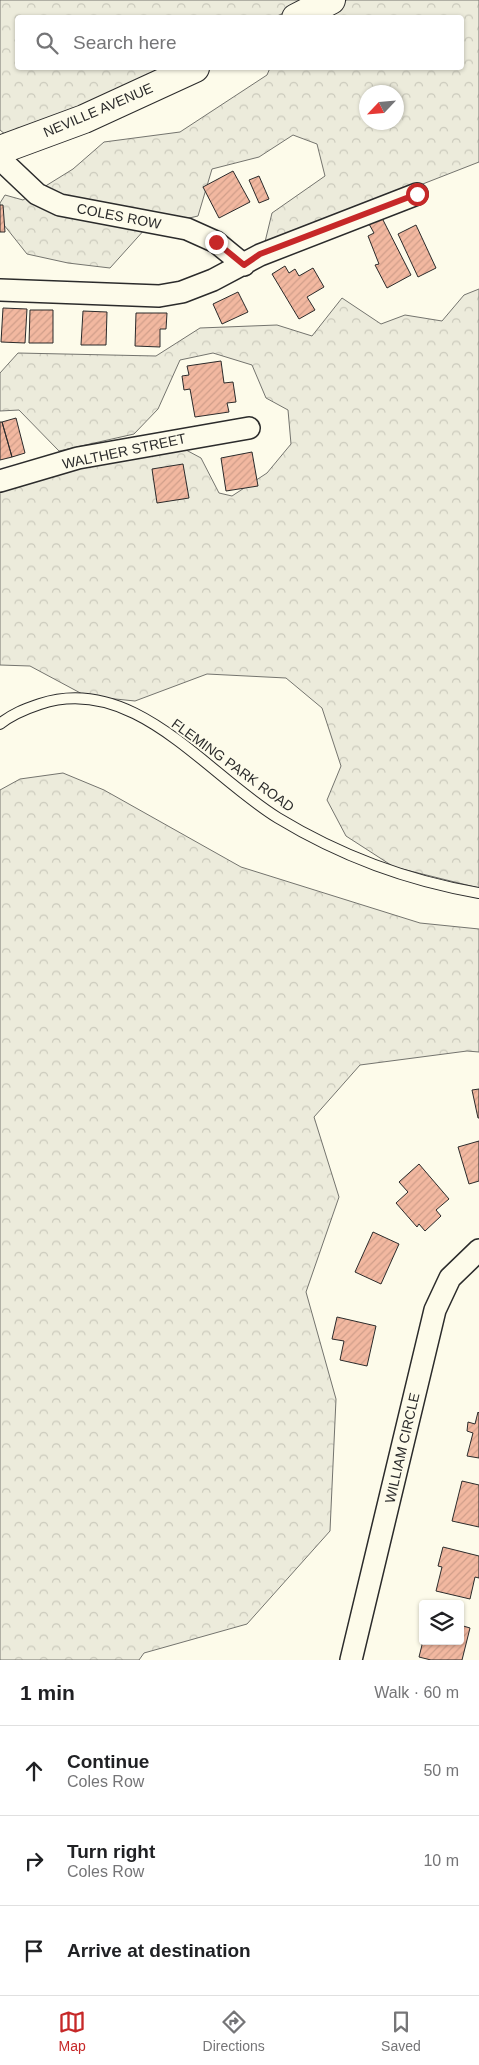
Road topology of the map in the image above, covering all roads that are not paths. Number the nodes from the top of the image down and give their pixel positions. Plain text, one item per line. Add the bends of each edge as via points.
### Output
1 (331, 0) edge
2 (302, 15) edge
3 (190, 70) edge
4 (0, 150) edge
5 (0, 159) edge
6 (417, 194) dead end
7 (244, 265) junction
8 (0, 290) edge
9 (250, 428) dead end
10 (0, 481) edge
11 (0, 724) edge
12 (479, 892) edge
13 (479, 1250) edge
14 (351, 1660) edge

1 - 2 street
3 - 4 street, NEVILLE AVENUE via 84,119
5 - 7 street, COLES ROW via 37,194 60,204 187,229 216,242
6 - 7 street via 260,254
7 - 8 street via 182,292 159,296
9 - 10 street, WALTHER STREET via 78,458
11 - 12 lane, FLEMING PARK ROAD via 27,708 57,698 86,698 116,704 145,718 277,817 337,849 395,872
13 - 14 street, WILLIAM CIRCLE via 450,1278 435,1310

